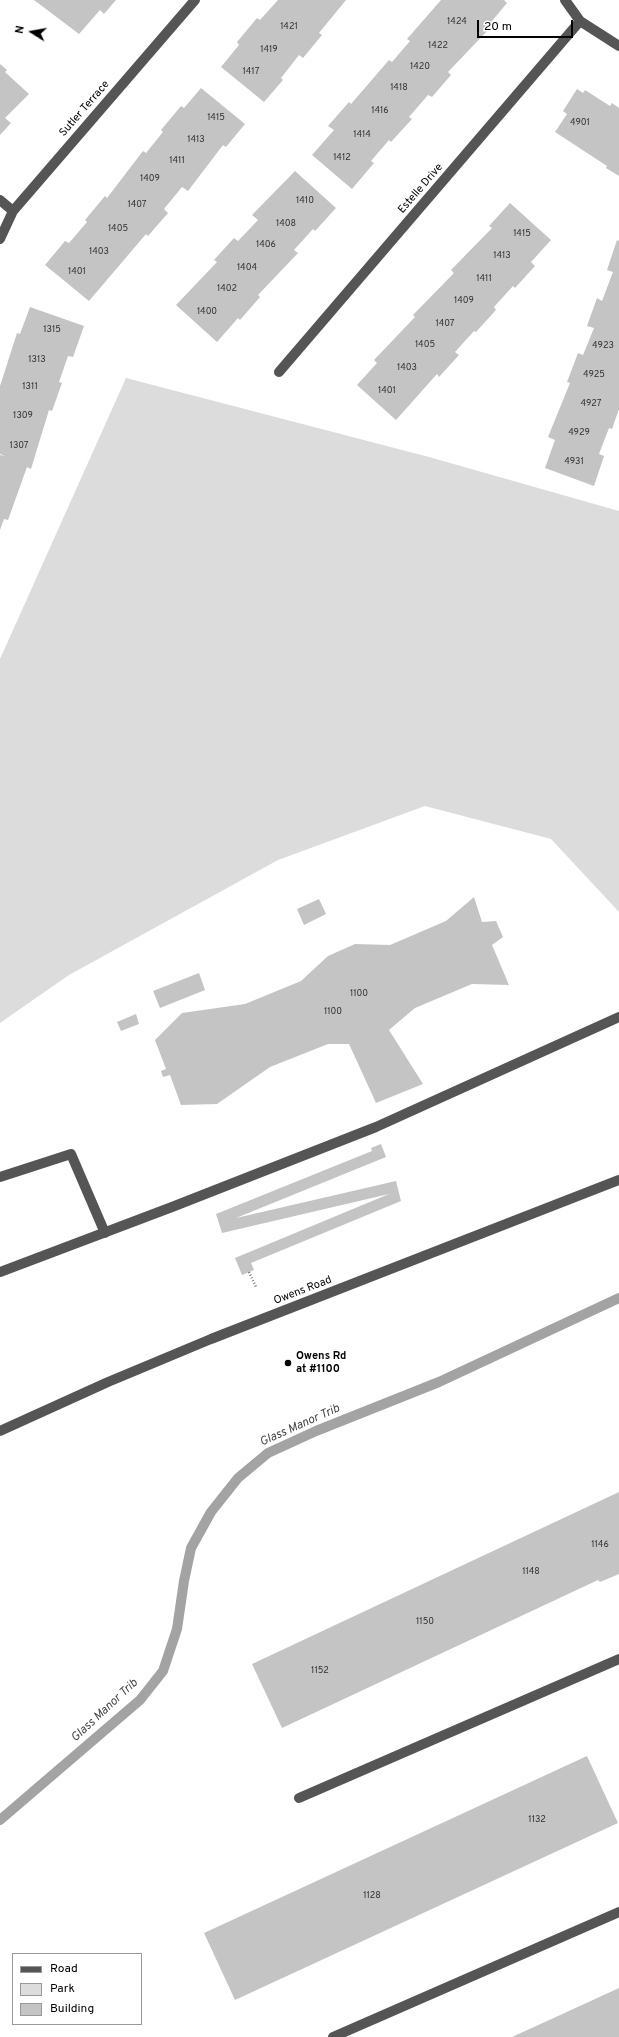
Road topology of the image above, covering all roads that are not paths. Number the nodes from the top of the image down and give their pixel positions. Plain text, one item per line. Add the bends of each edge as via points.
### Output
1 (195, 0) edge
2 (565, 0) edge
3 (580, 21) junction
4 (619, 46) edge
5 (0, 200) edge
6 (13, 211) junction
7 (0, 239) edge
8 (279, 372) dead end
9 (619, 1016) edge
10 (0, 1177) edge
11 (619, 1180) edge
12 (105, 1233) junction
13 (0, 1272) edge
14 (0, 1431) edge
15 (619, 1659) edge
16 (299, 1798) dead end
17 (619, 1912) edge
18 (333, 2037) edge

1 - 6 street, Sutler Terrace
2 - 3 street
3 - 4 street
3 - 8 street, Estelle Drive
5 - 6 street
6 - 7 street, Sutler Terrace
9 - 12 street via 376,1127
10 - 12 street via 71,1154
11 - 14 street, Owens Road via 211,1339
12 - 13 street
15 - 16 street
17 - 18 street

